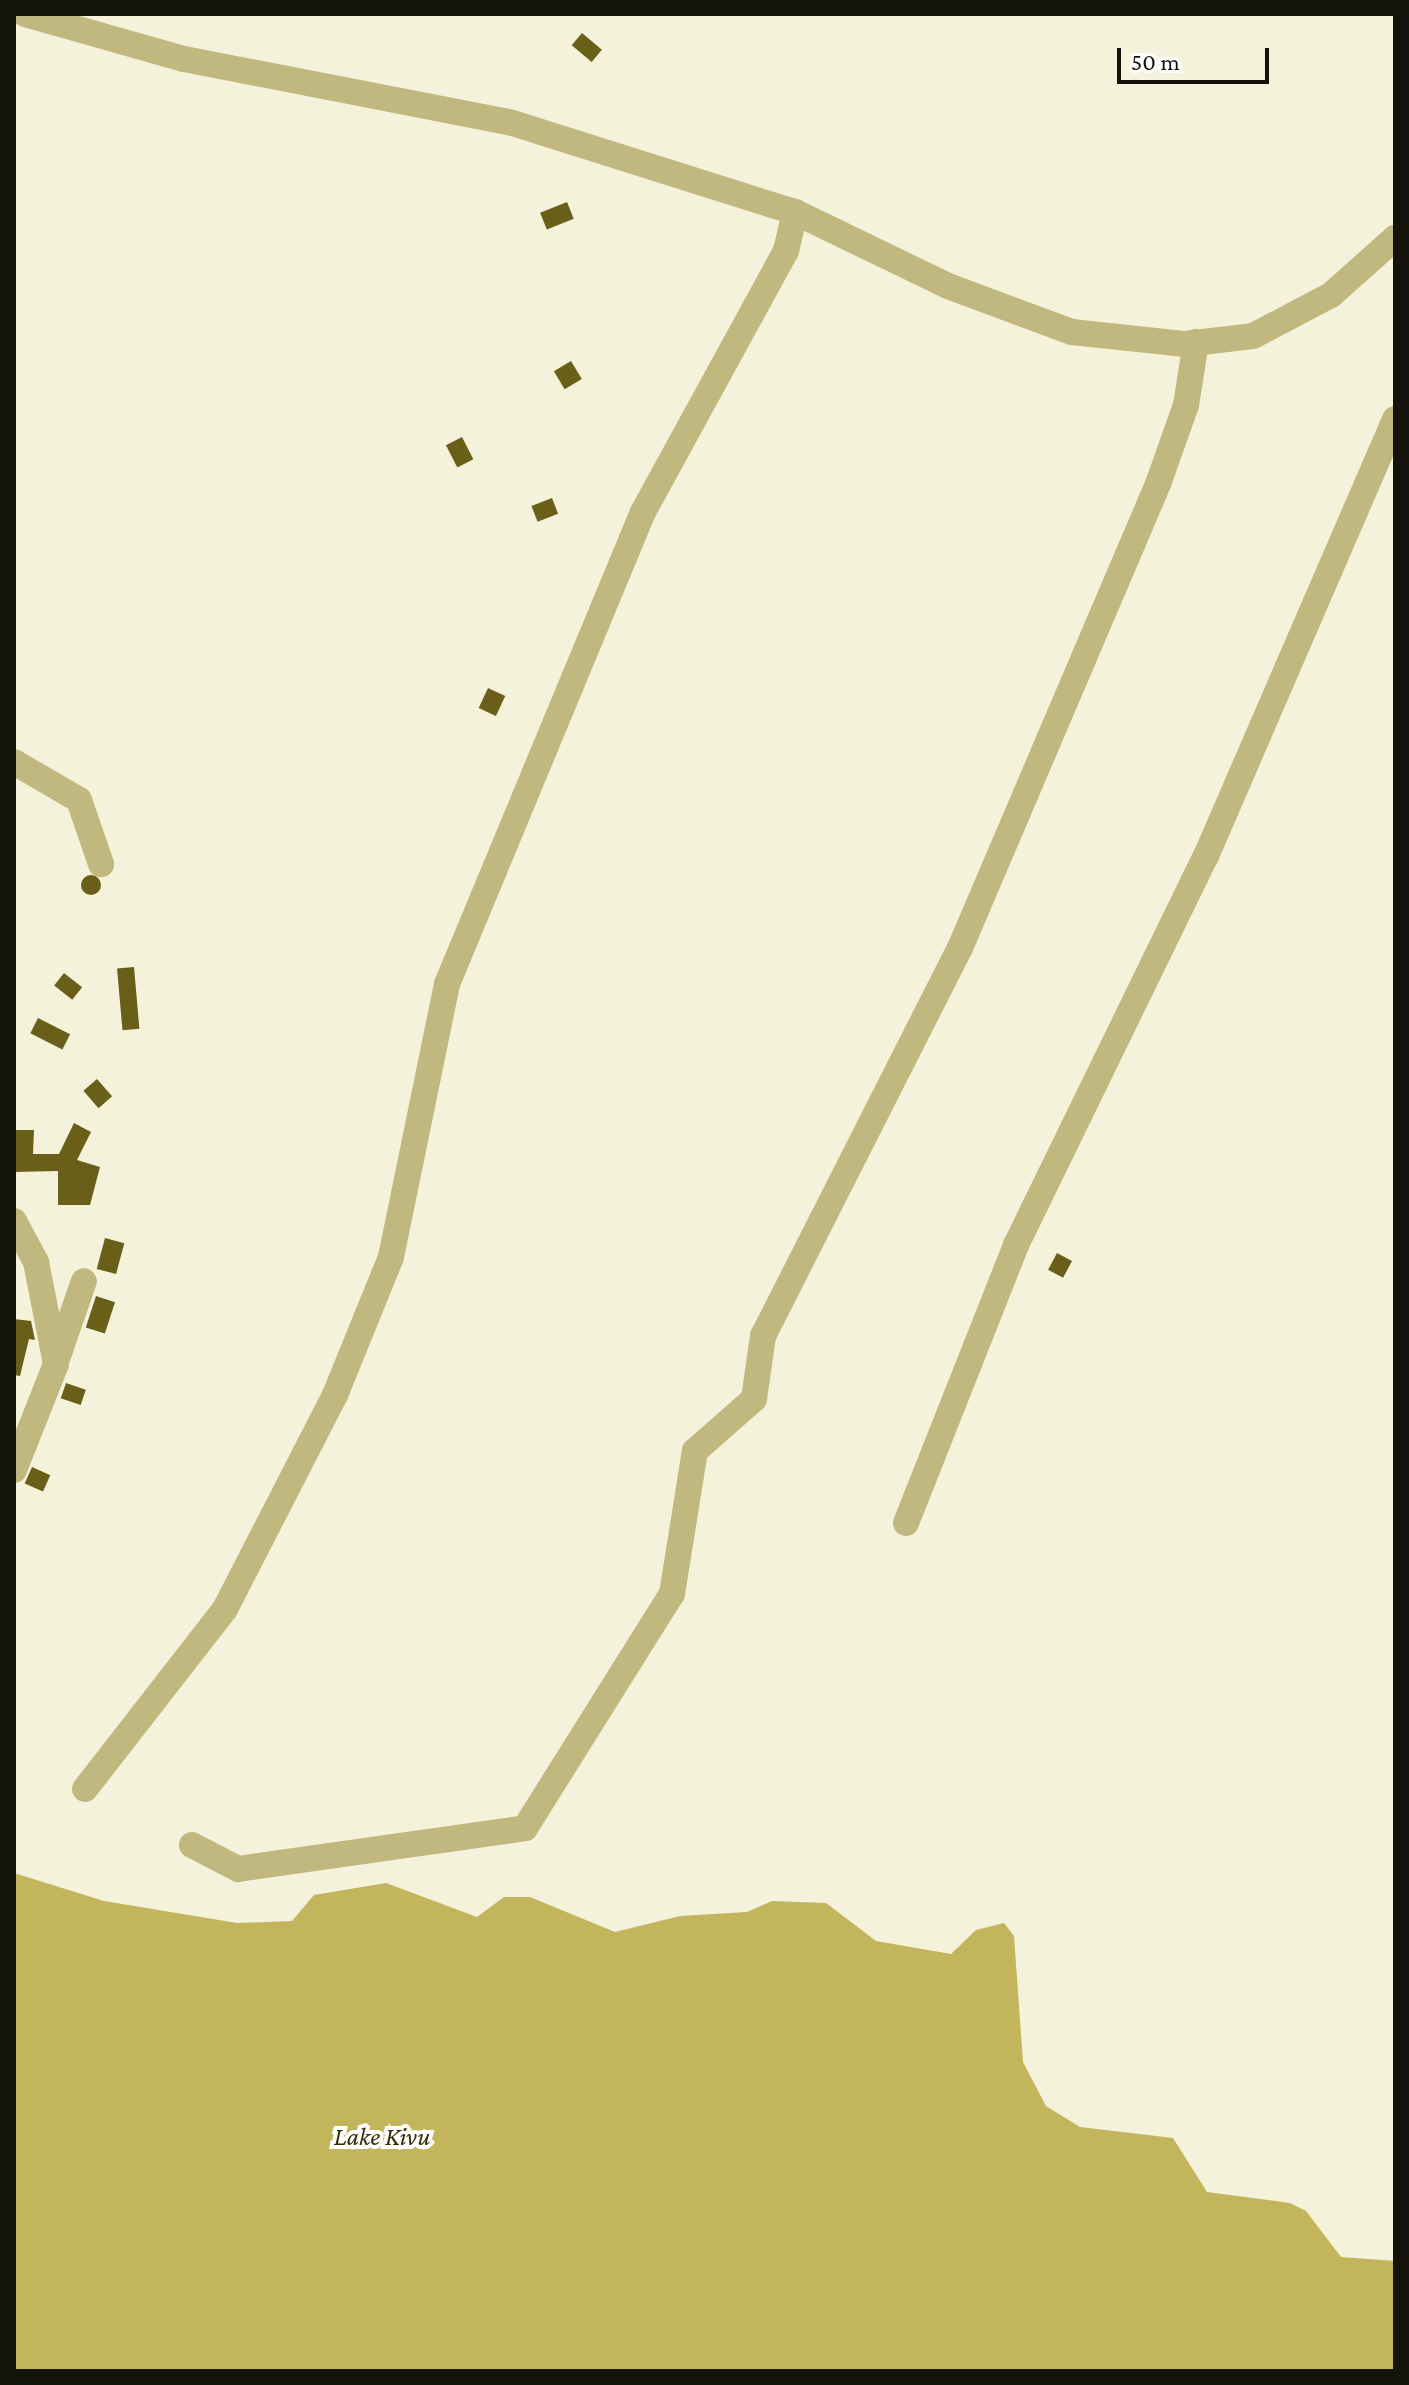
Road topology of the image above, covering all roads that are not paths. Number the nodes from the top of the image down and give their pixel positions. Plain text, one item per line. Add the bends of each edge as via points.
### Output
1 (25, 14) edge
2 (795, 212) junction
3 (1395, 238) edge
4 (1196, 342) junction
5 (1395, 419) edge
6 (14, 762) edge
7 (101, 864) dead end
8 (14, 1221) edge
9 (84, 1281) dead end
10 (56, 1364) junction
11 (14, 1470) edge
12 (906, 1523) dead end
13 (85, 1789) dead end
14 (192, 1845) dead end

1 - 2 street via 184,59 509,122
2 - 4 street via 948,286 1072,332
2 - 13 street via 786,251 643,512 447,984 391,1257 335,1395 225,1609
3 - 4 street via 1331,295 1253,336
4 - 14 street via 1186,405 1158,484 960,948 763,1336 754,1399 695,1451 672,1594 525,1828 238,1869
5 - 12 street via 1206,856 1016,1245
6 - 7 street via 79,800
8 - 10 street via 36,1262
9 - 10 street
10 - 11 street

